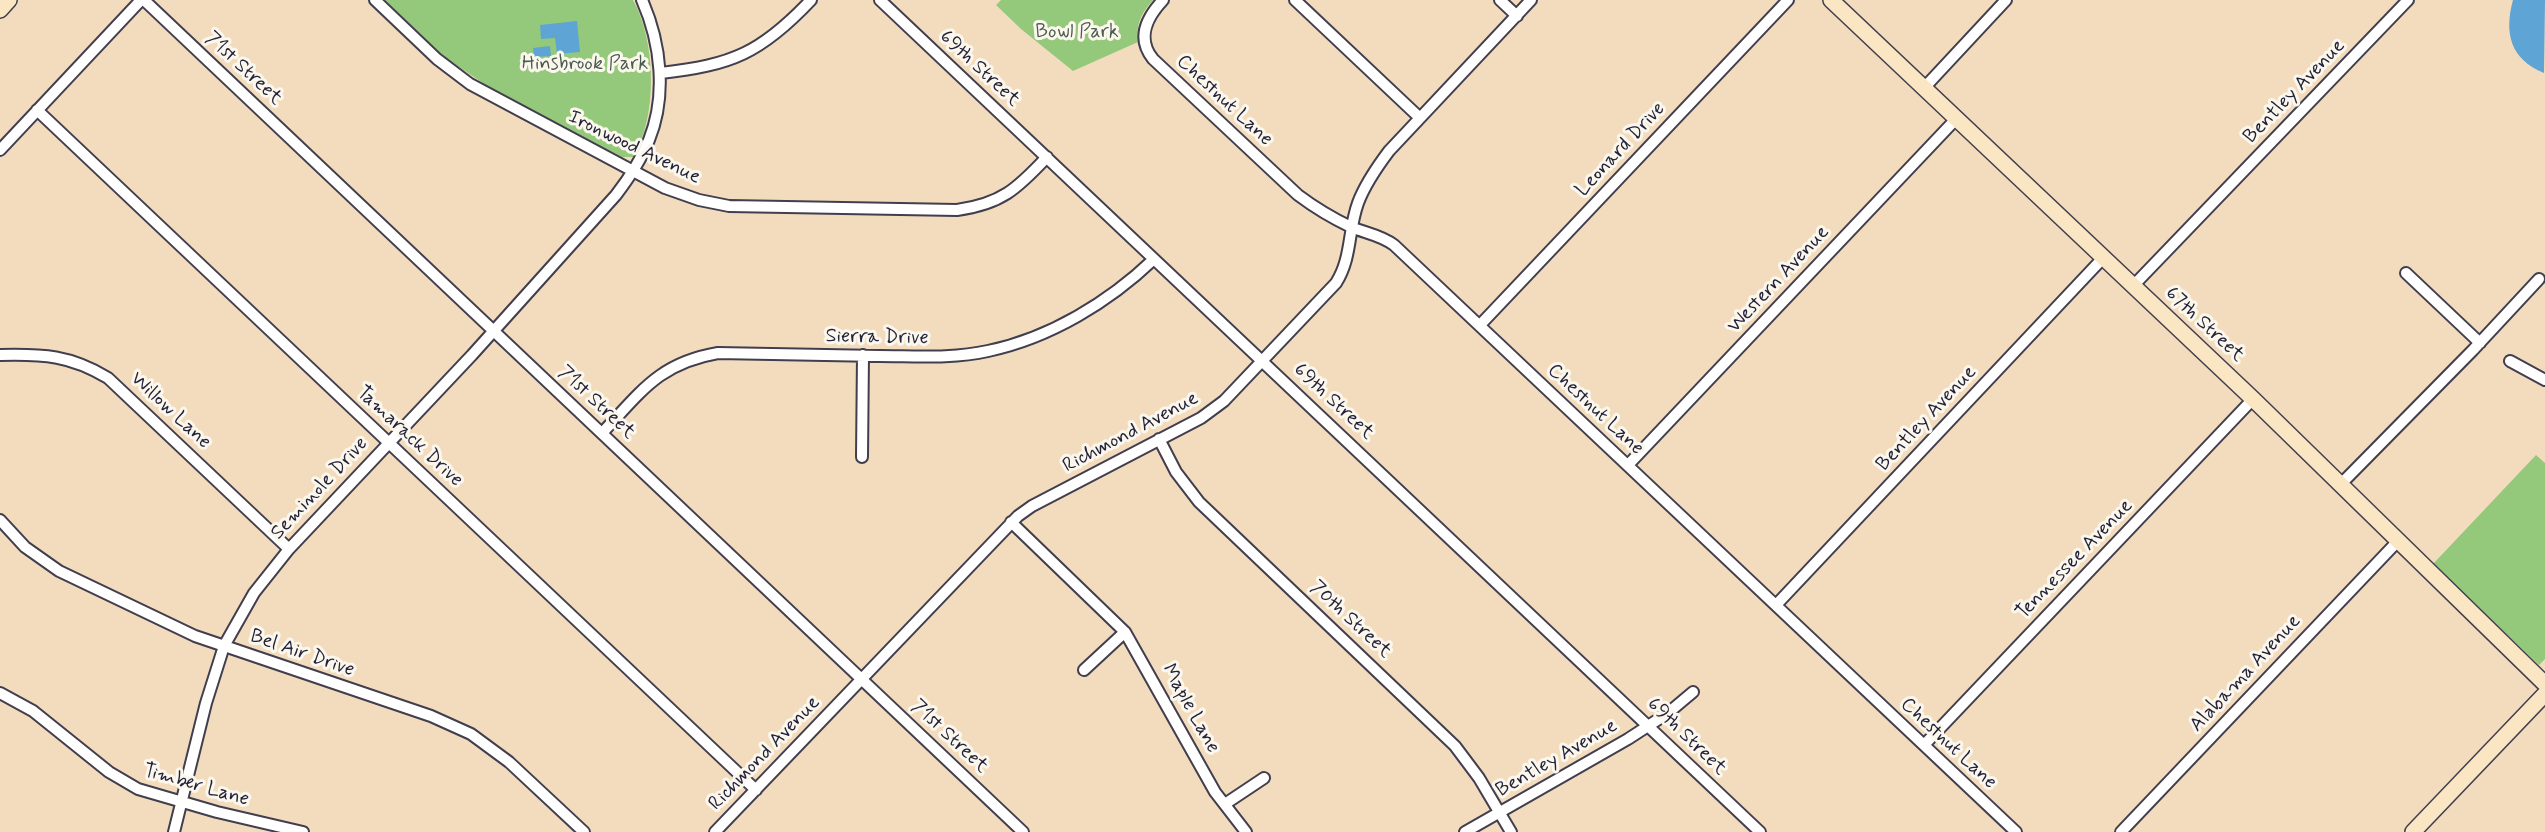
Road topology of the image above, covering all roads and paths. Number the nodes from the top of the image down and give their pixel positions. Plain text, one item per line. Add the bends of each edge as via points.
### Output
1 (9, 0) edge
2 (142, 0) edge
3 (375, 0) edge
4 (642, 0) edge
5 (811, 0) edge
6 (880, 0) edge
7 (1163, 0) edge
8 (1295, 0) edge
9 (1500, 0) edge
10 (1531, 0) edge
11 (1788, 0) edge
12 (1831, 0) edge
13 (2006, 0) edge
14 (2408, 0) edge
15 (0, 10) edge
16 (1517, 16) junction
17 (660, 73) junction
18 (1924, 88) junction
19 (37, 110) junction
20 (1420, 118) junction
21 (1956, 119) junction
22 (0, 150) edge
23 (1047, 157) junction
24 (634, 171) junction
25 (1352, 227) junction
26 (2103, 258) junction
27 (1154, 259) junction
28 (2406, 273) dead end
29 (2539, 279) dead end
30 (2133, 286) junction
31 (1480, 326) junction
32 (494, 331) junction
33 (2480, 343) junction
34 (0, 355) edge
35 (863, 356) junction
36 (1263, 361) junction
37 (2510, 361) dead end
38 (2544, 377) edge
39 (2253, 399) junction
40 (602, 433) junction
41 (1159, 439) junction
42 (389, 442) junction
43 (862, 456) dead end
44 (1628, 465) junction
45 (2340, 485) junction
46 (0, 520) edge
47 (1011, 522) junction
48 (2397, 542) junction
49 (288, 549) junction
50 (1776, 605) junction
51 (1125, 632) junction
52 (224, 646) junction
53 (1084, 670) dead end
54 (862, 680) junction
55 (2545, 684) edge
56 (1693, 692) dead end
57 (0, 693) edge
58 (2545, 694) edge
59 (1648, 726) junction
60 (1924, 745) junction
61 (1264, 778) dead end
62 (756, 790) junction
63 (183, 803) junction
64 (1225, 804) junction
65 (1500, 812) junction
66 (174, 832) edge
67 (303, 832) edge
68 (584, 832) edge
69 (716, 832) edge
70 (1023, 832) edge
71 (1246, 832) edge
72 (1465, 832) edge
73 (1511, 832) edge
74 (1760, 832) edge
75 (2016, 832) edge
76 (2121, 832) edge
77 (2413, 832) edge

1 - 15 street
2 - 19 street
2 - 32 street, 71st Street
3 - 24 street, Ironwood Avenue via 437,59 470,84
4 - 17 street, Seminole Drive via 654,33
5 - 17 street via 775,35 738,57 708,67
6 - 23 street, 69th Street
7 - 25 street, Chestnut Lane via 1148,18 1143,32 1153,59 1289,187 1320,211
8 - 20 street
9 - 16 street
10 - 16 street, Richmond Avenue
11 - 31 street, Leonard Drive
12 - 18 street, 67th Street
13 - 18 street
14 - 30 street, Bentley Avenue
16 - 20 street, Richmond Avenue
17 - 24 street, Seminole Drive via 652,133
18 - 21 street, 67th Street
19 - 22 street
19 - 42 street, Tamarack Drive
20 - 25 street, Richmond Avenue via 1376,168 1358,202
21 - 26 street, 67th Street
21 - 44 street, Western Avenue
23 - 24 street, Ironwood Avenue via 1004,197 957,210 729,206 682,195
23 - 27 street, 69th Street
24 - 32 street, Seminole Drive
25 - 31 street, Chestnut Lane via 1394,244
25 - 36 street, Richmond Avenue via 1347,260 1336,283
26 - 30 street, 67th Street
26 - 50 street, Bentley Avenue
27 - 35 street, Sierra Drive via 1105,300 1019,343 963,355
27 - 36 street, 69th Street
28 - 33 street
29 - 33 street
30 - 39 street, 67th Street
31 - 44 street, Chestnut Lane
32 - 40 street, 71st Street
32 - 42 street, Seminole Drive
33 - 45 street
34 - 49 street, Willow Lane via 62,357 108,378
35 - 40 street, Sierra Drive via 718,353 686,360 650,383
35 - 43 street
36 - 41 street, Richmond Avenue via 1208,414
36 - 59 street, 69th Street
37 - 38 street
39 - 45 street, 67th Street
39 - 60 street, Tennessee Avenue
40 - 54 street, 71st Street
41 - 47 street, Richmond Avenue via 1032,506
41 - 65 street, 70th Street via 1191,493 1443,733
42 - 49 street, Seminole Drive
42 - 62 street, Tamarack Drive
44 - 50 street, Chestnut Lane
45 - 48 street, 67th Street
46 - 52 street, Bel Air Drive via 25,547 59,571
47 - 51 street, Maple Lane
47 - 54 street, Richmond Avenue
48 - 55 street, 67th Street
48 - 76 street, Alabama Avenue
49 - 52 street, Seminole Drive via 254,593
50 - 60 street, Chestnut Lane
51 - 53 street
51 - 64 street, Maple Lane
52 - 63 street, Seminole Drive via 206,703
52 - 68 street, Bel Air Drive via 452,724 509,762
54 - 62 street, Richmond Avenue
54 - 70 street, 71st Street
56 - 59 street, Bentley Avenue
57 - 63 street, Timber Lane via 33,711 122,782
58 - 77 street
59 - 65 street, Bentley Avenue
59 - 74 street, 69th Street
60 - 75 street, Chestnut Lane
61 - 64 street
62 - 69 street, Richmond Avenue
63 - 66 street, Seminole Drive
63 - 67 street, Timber Lane
64 - 71 street, Maple Lane
65 - 72 street, Bentley Avenue
65 - 73 street, 70th Street

